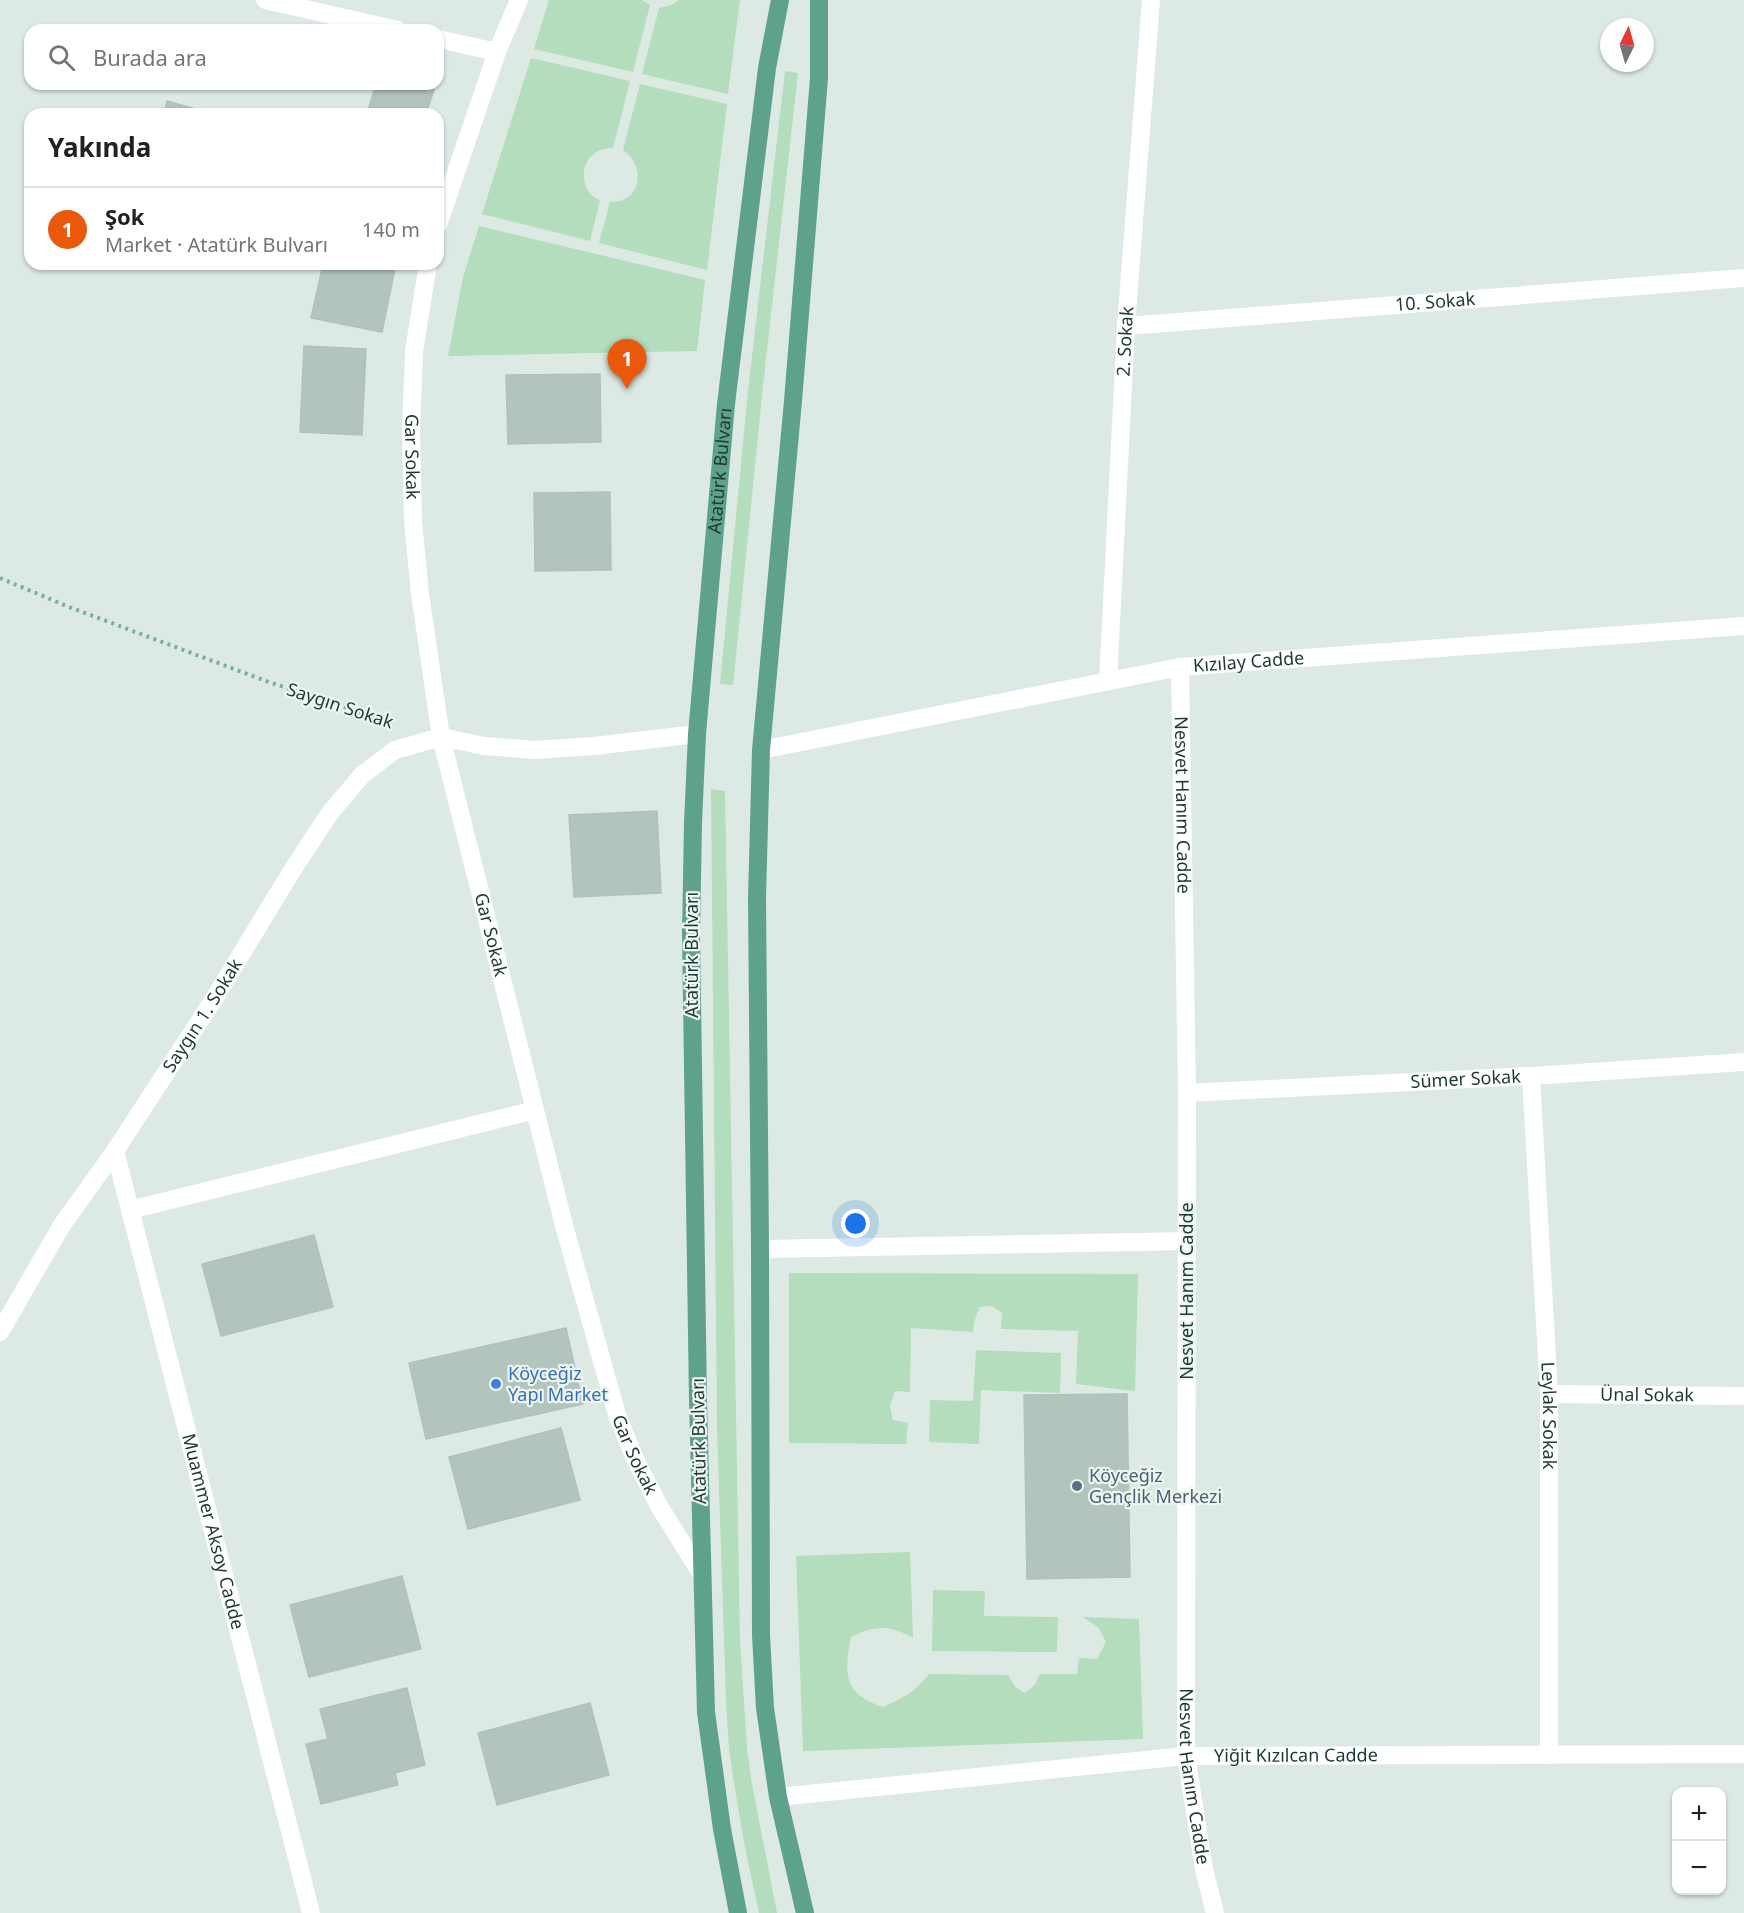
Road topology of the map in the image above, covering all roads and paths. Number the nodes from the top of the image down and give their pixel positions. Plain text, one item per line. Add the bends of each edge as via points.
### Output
1 (265, 0) edge
2 (519, 0) edge
3 (780, 0) edge
4 (819, 0) edge
5 (1151, 0) edge
6 (371, 24) edge
7 (444, 40) edge
8 (497, 52) junction
9 (444, 207) edge
10 (427, 270) edge
11 (1744, 278) edge
12 (1126, 326) junction
13 (0, 578) edge
14 (1744, 626) edge
15 (1180, 667) junction
16 (1108, 681) junction
17 (388, 722) dead end
18 (697, 734) junction
19 (441, 737) junction
20 (761, 750) junction
21 (1744, 1062) edge
22 (1530, 1077) junction
23 (1187, 1093) junction
24 (535, 1110) junction
25 (115, 1151) junction
26 (130, 1210) junction
27 (1187, 1241) junction
28 (760, 1249) junction
29 (0, 1332) edge
30 (1549, 1394) junction
31 (1744, 1396) edge
32 (702, 1575) junction
33 (1744, 1754) edge
34 (1549, 1755) junction
35 (1186, 1756) junction
36 (778, 1797) junction
37 (311, 1913) edge
38 (738, 1913) edge
39 (805, 1913) edge
40 (1215, 1913) edge

1 - 6 street
2 - 8 street
3 - 18 main road, Atatürk Bulvarı via 767,68 726,404
4 - 20 main road via 819,78
5 - 12 street, 2. Sokak
7 - 8 street
8 - 9 street
10 - 19 street, Gar Sokak via 414,351 413,521
11 - 12 street, 10. Sokak
12 - 16 street, 2. Sokak
13 - 17 path, Saygın Sokak via 244,673
14 - 15 street, Kızılay Cadde
15 - 16 street, Kızılay Cadde
15 - 23 street, Nesvet Hanım Cadde
16 - 20 street, Kızılay Cadde
18 - 19 street via 535,750 484,746
18 - 32 main road, Atatürk Bulvarı via 691,934
19 - 24 street, Gar Sokak
19 - 25 street, Saygın 1. Sokak via 395,750 362,775 330,813
20 - 28 main road via 757,898
21 - 22 street, Sümer Sokak
22 - 23 street, Sümer Sokak
22 - 30 street, Leylak Sokak
23 - 27 street, Nesvet Hanım Cadde
24 - 26 street
24 - 32 street, Gar Sokak via 616,1415 659,1506
25 - 26 street, Muammer Aksoy Cadde
25 - 29 street, Saygın 1. Sokak via 63,1225
26 - 37 street, Muammer Aksoy Cadde
27 - 28 street
27 - 35 street, Nesvet Hanım Cadde
28 - 36 main road via 761,1635 765,1708
30 - 31 street, Ünal Sokak
30 - 34 street, Leylak Sokak
32 - 38 main road, Atatürk Bulvarı via 706,1712
33 - 34 street, Yiğit Kızılcan Cadde
34 - 35 street, Yiğit Kızılcan Cadde
35 - 36 street, Yiğit Kızılcan Cadde
35 - 40 street, Nesvet Hanım Cadde via 1203,1869
36 - 39 main road

